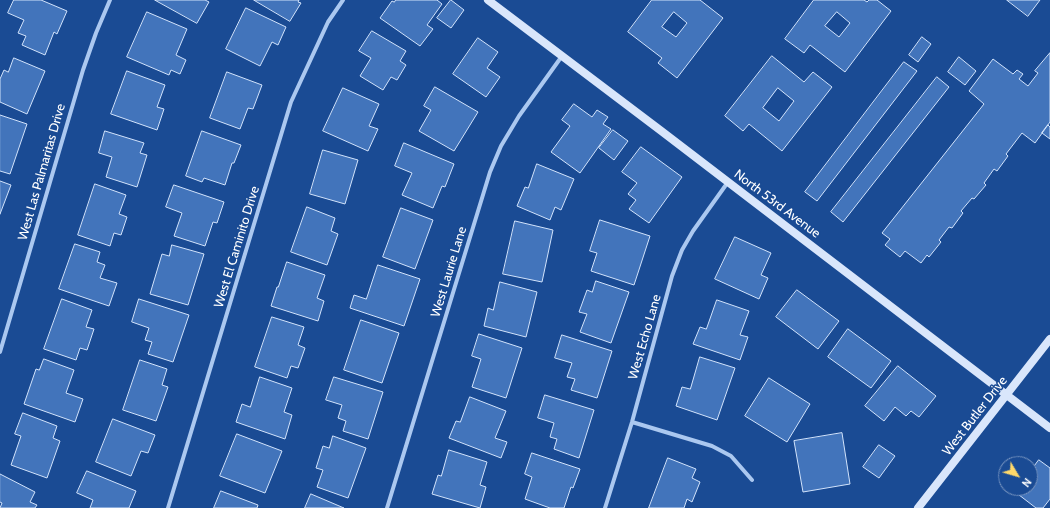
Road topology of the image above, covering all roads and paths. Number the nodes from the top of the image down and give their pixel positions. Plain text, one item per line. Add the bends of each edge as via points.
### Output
1 (110, 0) edge
2 (343, 0) edge
3 (488, 0) edge
4 (562, 56) junction
5 (728, 182) junction
6 (1050, 339) edge
7 (0, 352) edge
8 (1006, 395) junction
9 (632, 422) junction
10 (1050, 428) edge
11 (752, 480) dead end
12 (168, 508) edge
13 (387, 508) edge
14 (605, 508) edge
15 (918, 508) edge

1 - 7 street, West Las Palmaritas Drive via 83,70
2 - 12 street, West El Caminito Drive via 328,22 291,102
3 - 4 street, North 53rd Avenue
4 - 5 street, North 53rd Avenue
4 - 13 street, West Laurie Lane via 519,116 501,146 490,172
5 - 8 street, North 53rd Avenue
5 - 9 street, West Echo Lane via 682,250 672,276
6 - 8 street, West Butler Drive
8 - 10 street, North 53rd Avenue
8 - 15 street, West Butler Drive
9 - 11 street via 712,446 731,456
9 - 14 street, West Echo Lane

